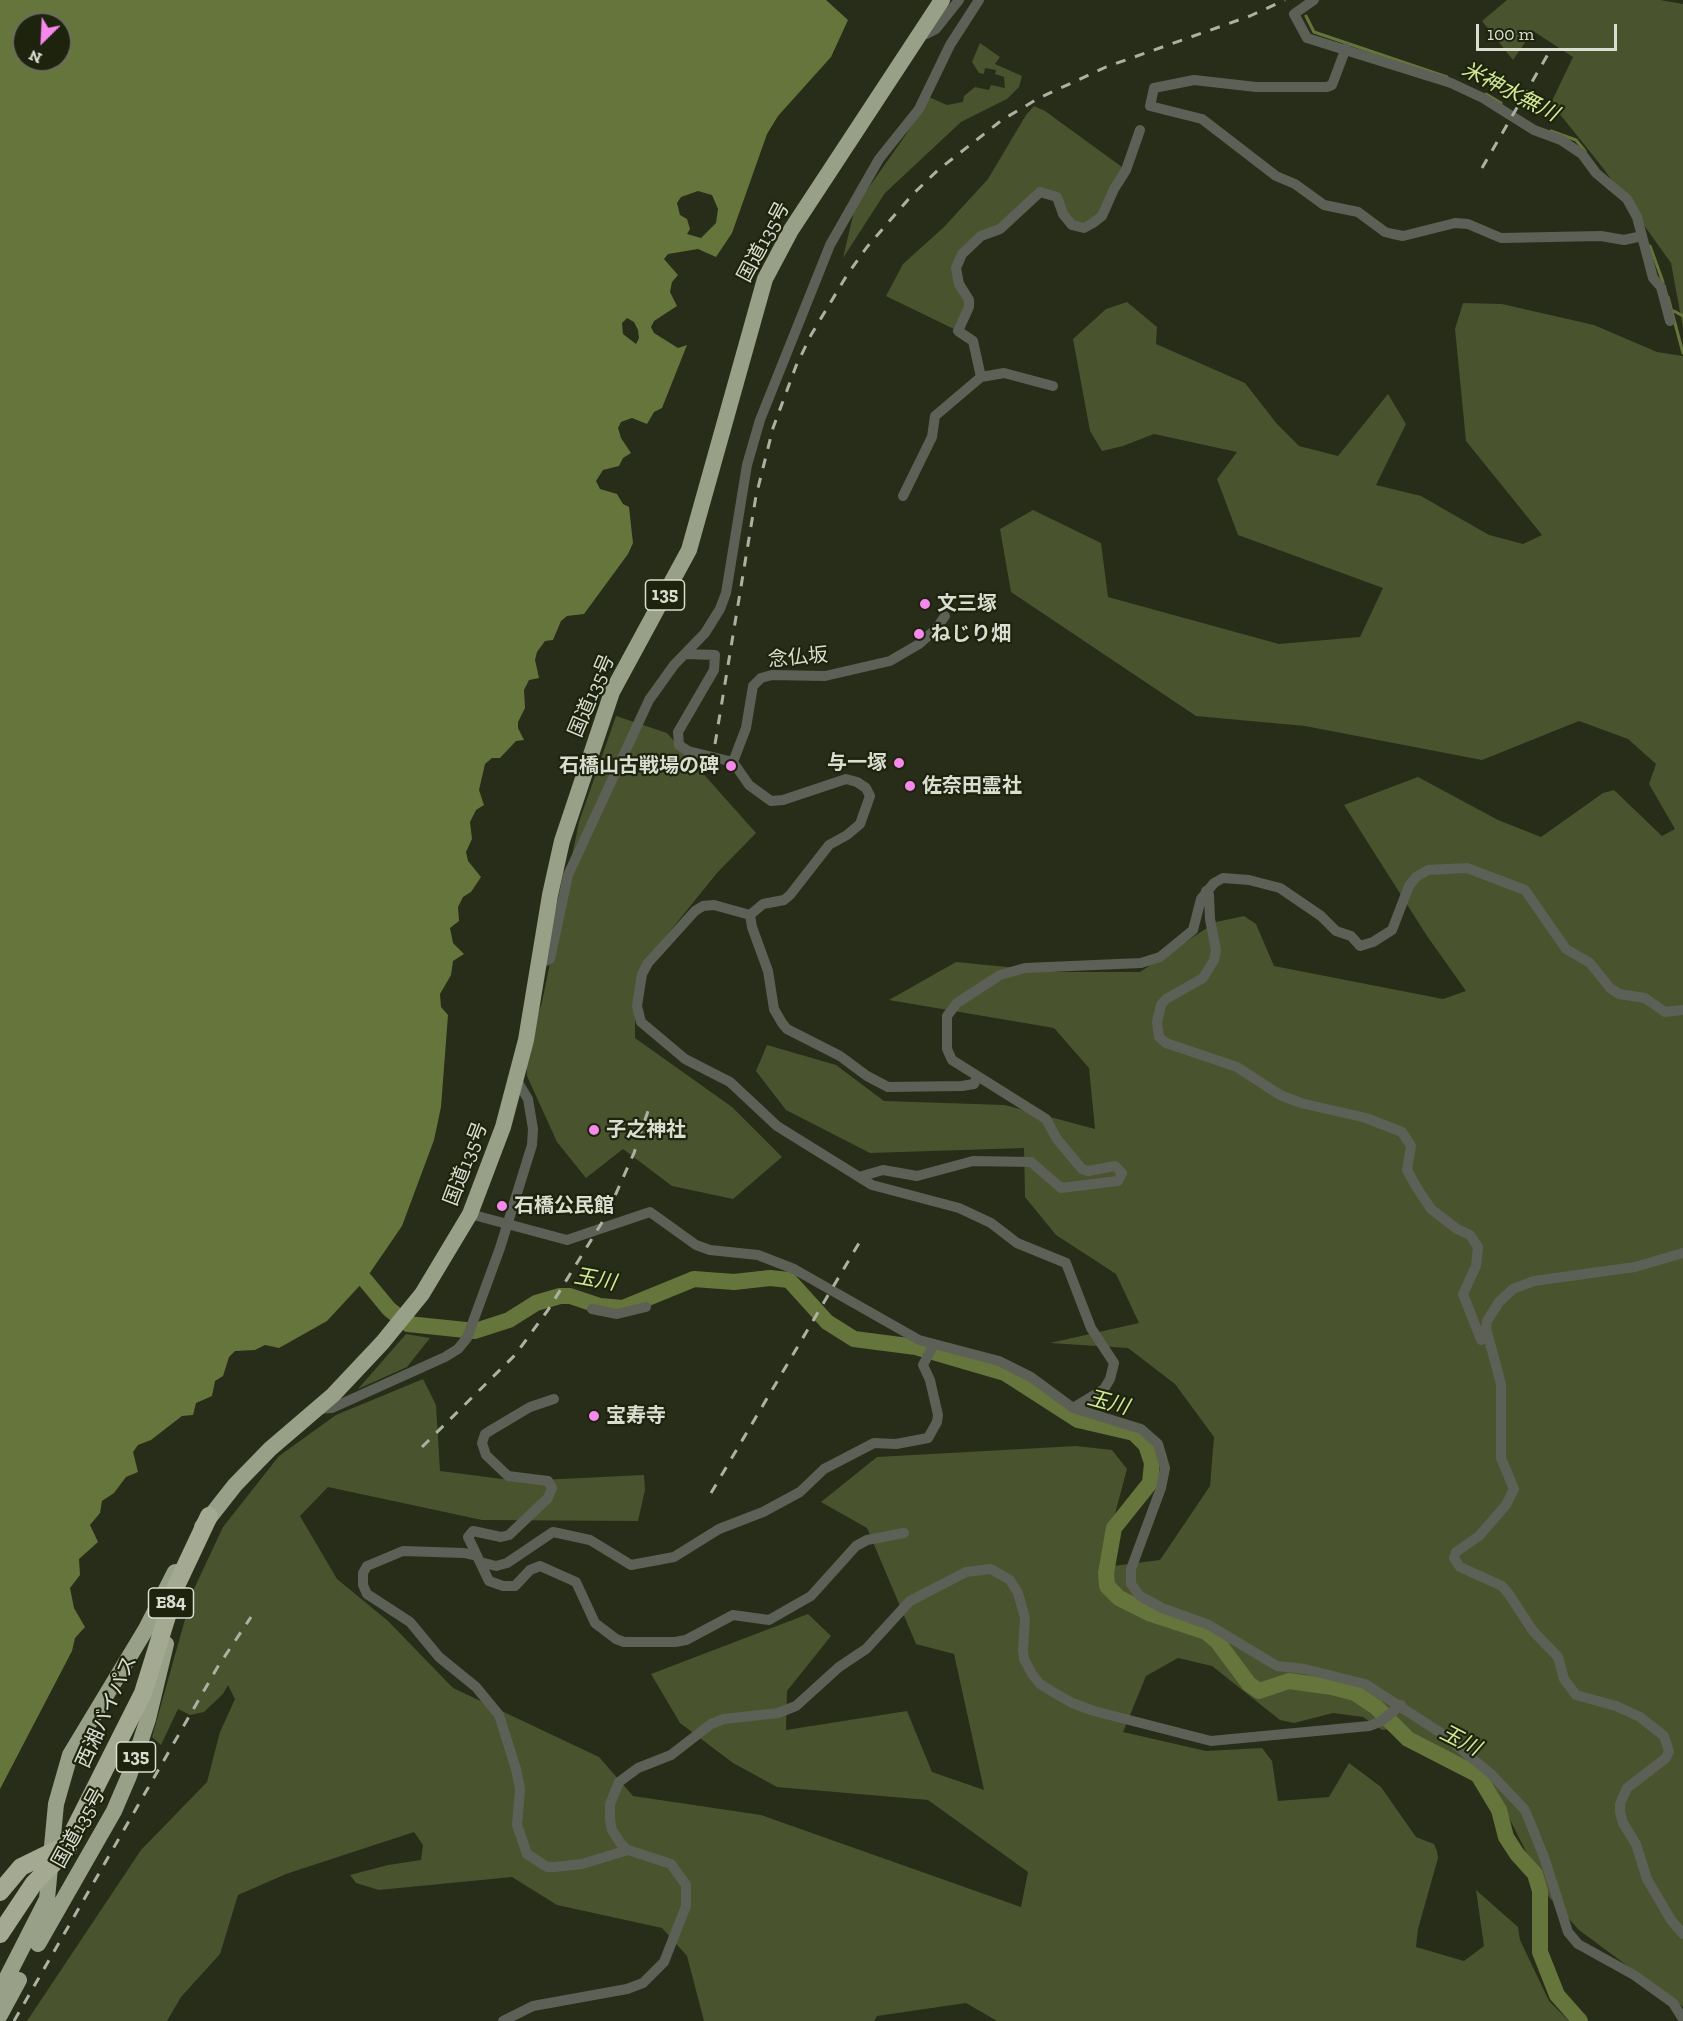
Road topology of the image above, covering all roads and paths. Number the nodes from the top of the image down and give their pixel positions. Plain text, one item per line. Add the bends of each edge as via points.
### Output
1 (942, 0) edge
2 (959, 0) edge
3 (979, 0) edge
4 (1314, 0) edge
5 (922, 32) junction
6 (1346, 48) junction
7 (1140, 129) dead end
8 (1642, 236) junction
9 (1670, 321) dead end
10 (981, 377) junction
11 (1053, 386) dead end
12 (903, 496) dead end
13 (945, 616) dead end
14 (685, 654) junction
15 (733, 762) junction
16 (1206, 891) junction
17 (750, 915) junction
18 (541, 963) junction
19 (1683, 1010) edge
20 (977, 1077) junction
21 (516, 1079) junction
22 (859, 1177) junction
23 (468, 1218) junction
24 (508, 1223) junction
25 (1683, 1253) edge
26 (646, 1307) dead end
27 (592, 1309) dead end
28 (934, 1344) junction
29 (1489, 1347) junction
30 (554, 1399) dead end
31 (1073, 1408) junction
32 (315, 1409) junction
33 (235, 1485) junction
34 (209, 1516) junction
35 (904, 1533) dead end
36 (478, 1559) junction
37 (165, 1649) junction
38 (145, 1694) junction
39 (1397, 1708) junction
40 (628, 1850) junction
41 (0, 1892) edge
42 (0, 1934) edge
43 (1683, 1934) edge
44 (0, 1991) edge
45 (0, 2015) edge
46 (1683, 2019) edge
47 (503, 2021) edge

1 - 5 highway, 国道135号 / 135
2 - 5 street via 936,28 926,34
3 - 14 street via 950,45 919,109 879,159 830,245 760,420 747,465 723,601 709,628
4 - 6 street via 1294,14 1307,38
5 - 18 highway, 国道135号 / 135 via 791,230 765,279 688,550 612,692 589,759 557,858
6 - 8 street via 1451,83 1484,98 1534,130 1561,140 1582,154 1596,173 1627,199
6 - 8 street via 1332,84 1327,87 1256,87 1194,80 1154,88 1150,106 1202,119 1276,176 1324,205 1358,212 1385,232 1403,236 1468,224 1501,238 1601,236 1624,240
7 - 10 street via 1126,171 1102,216 1093,223 1084,228 1072,225 1057,197 1040,192 1000,229 981,236 962,254 956,268 969,307 958,331 973,341
8 - 9 street
10 - 11 street via 1004,373
10 - 12 street via 935,416 932,437
13 - 15 street, 念仏坂 via 919,644 890,661 825,676 761,678 753,686 746,728
14 - 15 street via 715,655 714,670 678,732 679,745 688,752
14 - 18 street via 650,700 568,876 550,959
15 - 17 street via 749,785 771,801 846,779 866,788 870,796 860,824 829,845 790,895 763,904
16 - 19 street via 1224,878 1280,888 1360,946 1392,930 1416,877 1435,868 1467,868 1526,890 1566,950 1590,963 1619,994 1645,998 1665,1012
16 - 20 street via 1193,930 1160,957 1141,963 1025,968 1000,975 952,1007 946,1024 947,1049 952,1060
16 - 29 street via 1216,950 1214,960 1203,978 1161,1005 1159,1037 1166,1043 1237,1067 1300,1103 1366,1118 1402,1132 1411,1146 1407,1170 1417,1188 1431,1209 1470,1235 1478,1247 1476,1266 1463,1294 1482,1343
17 - 20 street via 768,971 774,1009 788,1029 888,1087 962,1086 974,1084
17 - 22 street via 714,905 695,911 642,974 637,1006 641,1022 685,1059 730,1082 777,1126
18 - 21 highway, 国道135号 / 135
20 - 22 street via 1046,1119 1082,1169 1115,1166 1121,1170 1122,1178 1068,1189 1054,1184 1031,1162 973,1161 917,1176 883,1170
21 - 23 highway, 国道135号 / 135 via 494,1155
21 - 24 street via 528,1099 533,1137
22 - 31 street via 872,1185 959,1208 991,1223 1017,1243 1066,1263 1091,1328 1114,1363 1104,1389
23 - 24 street
23 - 32 highway, 国道135号 / 135 via 412,1307 349,1379
24 - 28 street via 567,1240 650,1212 696,1245 758,1255 794,1269 919,1340
24 - 32 street via 467,1338 458,1349 332,1408
25 - 29 street via 1635,1268 1534,1281 1513,1289 1498,1302 1486,1321
26 - 27 street via 617,1314
28 - 31 street via 999,1361 1031,1377
28 - 36 street via 922,1365 930,1380 938,1415 928,1438 896,1444 874,1443 824,1469 800,1492 719,1529 674,1557 632,1565 590,1540 553,1532 507,1563 496,1566
29 - 43 street via 1501,1384 1500,1458 1514,1489 1506,1505 1479,1536 1456,1552 1455,1562 1502,1586 1533,1631 1558,1657 1564,1679 1576,1695 1640,1717 1664,1736 1669,1751 1666,1758 1627,1788 1620,1812 1647,1878
30 - 36 street via 530,1407 483,1436 486,1455 504,1474 544,1479 552,1488 548,1498 509,1535 469,1533
31 - 39 street via 1141,1429 1161,1450 1164,1478 1131,1569 1131,1584 1140,1596 1209,1625 1277,1666 1365,1684
32 - 33 highway, 国道135号 / 135
33 - 34 highway, 国道135号 / 135
33 - 37 highway, 国道135号 / 135 via 195,1555
34 - 38 highway, 西湘バイパス / E84 via 177,1584
34 - 44 highway, 国道135号 / 135 via 70,1755 56,1804 47,1899
35 - 36 street via 855,1546 811,1596 769,1620 733,1615 675,1642 616,1639 595,1623 576,1582 545,1567 534,1567 509,1587 489,1581
36 - 40 street via 464,1553 403,1551 367,1566 363,1585 367,1594 410,1622 439,1657 476,1687 499,1715 520,1789 517,1825 526,1854 555,1867 582,1864
37 - 38 highway, 西湘バイパス / E84
37 - 45 highway, 国道135号 / 135 via 140,1747 114,1811
38 - 41 highway, 西湘バイパス / E84 via 68,1842 21,1867
38 - 42 highway, 西湘バイパス / E84 via 108,1781 75,1841 34,1884
39 - 40 street via 1369,1726 1211,1741 1072,1703 1040,1684 1024,1659 1025,1618 1015,1587 997,1571 978,1569 945,1581 910,1601 866,1649 833,1672 796,1706 778,1713 711,1724 672,1755 629,1773 619,1782 610,1804 612,1830
39 - 46 street via 1473,1758 1522,1805 1568,1932 1578,1944 1641,1979 1673,2003
40 - 47 street via 670,1864 686,1885 686,1906 663,1962 643,1983 627,1989 533,2006

